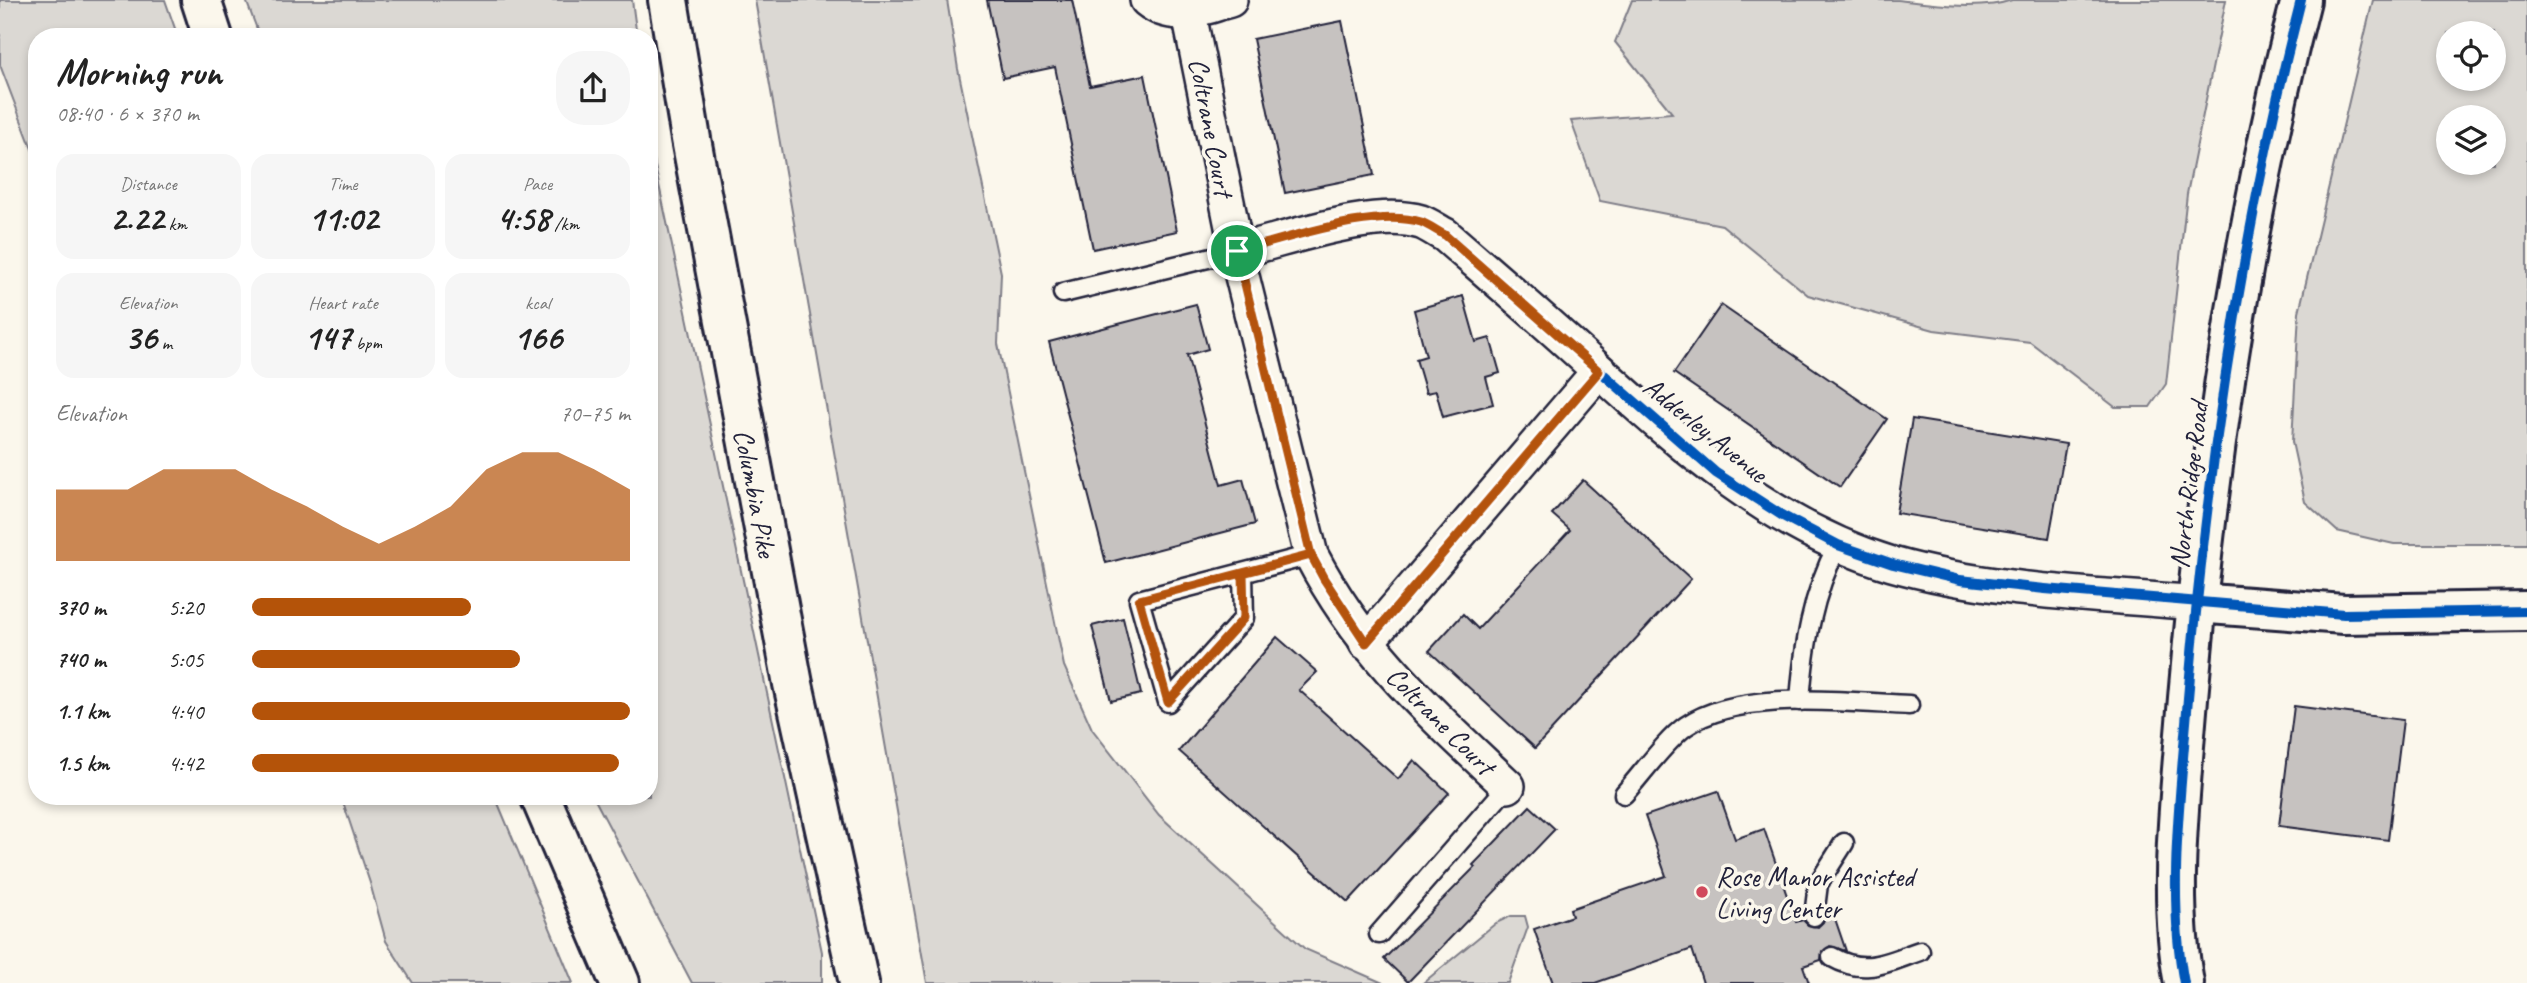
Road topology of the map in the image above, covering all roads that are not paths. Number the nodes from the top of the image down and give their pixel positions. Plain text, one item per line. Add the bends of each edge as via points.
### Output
1 (201, 0) edge
2 (668, 0) edge
3 (1147, 0) edge
4 (1230, 0) edge
5 (2301, 0) edge
6 (1189, 13) junction
7 (210, 28) edge
8 (1237, 251) junction
9 (1063, 293) dead end
10 (1599, 371) junction
11 (1838, 545) junction
12 (1311, 555) junction
13 (1243, 573) junction
14 (2196, 603) junction
15 (2527, 611) edge
16 (1366, 643) junction
17 (1800, 701) junction
18 (1909, 705) dead end
19 (1508, 786) joint
20 (1625, 794) dead end
21 (544, 805) edge
22 (1844, 844) dead end
23 (1814, 916) dead end
24 (1379, 934) dead end
25 (1920, 951) dead end
26 (1832, 957) dead end
27 (620, 983) edge
28 (859, 983) edge
29 (2184, 983) edge

1 - 7 main road
2 - 28 main road, Columbia Pike via 793,684
3 - 6 street via 1154,6
4 - 6 street
5 - 14 main road, North Ridge Road via 2277,93 2241,276 2211,464
6 - 8 street, Coltrane Court
8 - 9 lane
8 - 10 street, Adderley Avenue via 1368,219 1422,222 1445,235
8 - 12 street, Coltrane Court
10 - 11 street, Adderley Avenue via 1716,473
10 - 16 street
11 - 14 street, Adderley Avenue via 1960,580
11 - 17 lane via 1815,596
12 - 13 lane
12 - 16 street, Coltrane Court
13 - 13 lane via 1139,600 1168,702 1244,618
14 - 15 main road via 2344,614
14 - 29 main road, North Ridge Road via 2177,863 2179,959
16 - 19 street, Coltrane Court via 1402,686
17 - 18 lane
17 - 20 lane via 1721,708 1705,715 1684,727
19 - 24 lane
21 - 27 main road
22 - 23 lane via 1818,884
25 - 26 lane via 1869,967

